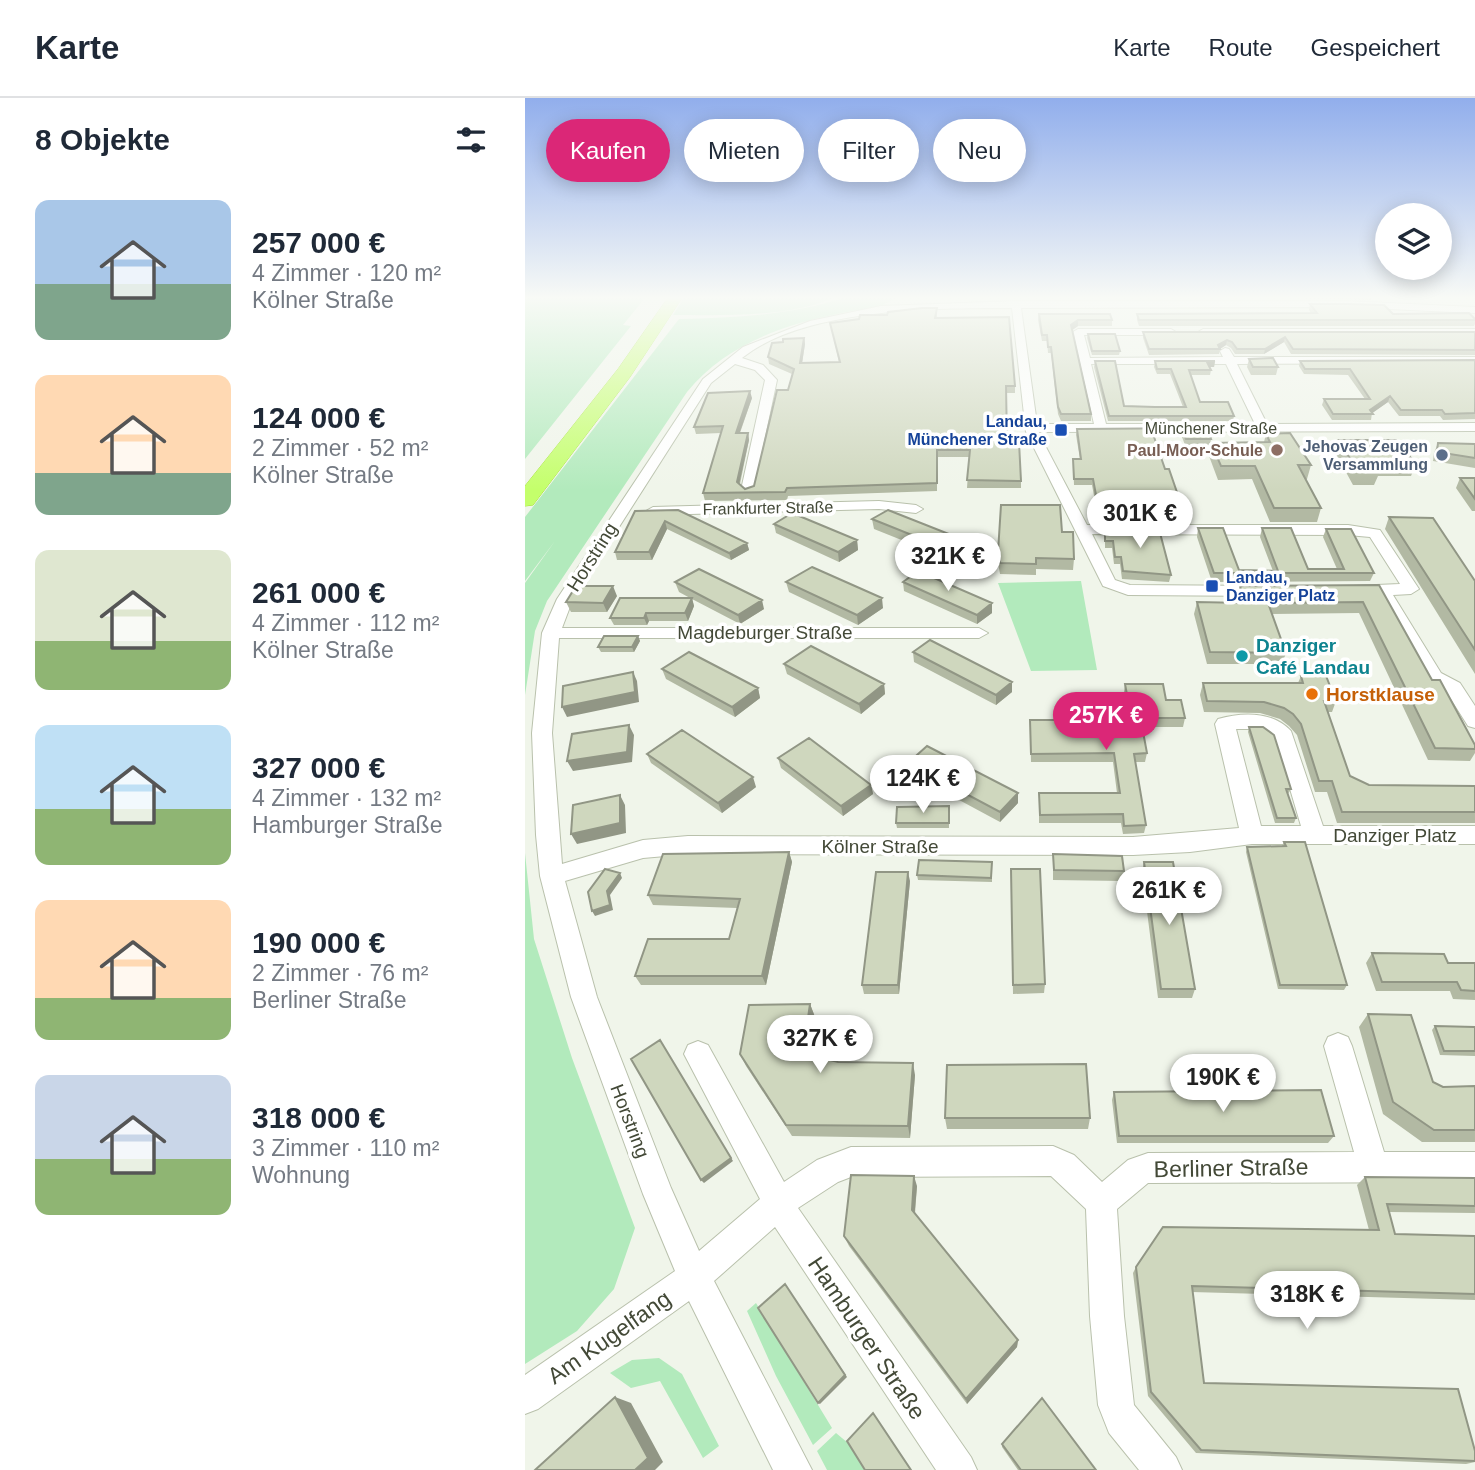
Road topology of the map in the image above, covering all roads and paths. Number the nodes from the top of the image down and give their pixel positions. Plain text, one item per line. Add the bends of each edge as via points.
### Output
1 (615, 362) edge
2 (631, 362) edge
3 (728, 362) edge
4 (740, 362) edge
5 (1023, 362) edge
6 (1085, 362) edge
7 (1231, 362) edge
8 (1475, 427) edge
9 (1031, 428) junction
10 (1101, 428) junction
11 (1263, 428) junction
12 (525, 476) edge
13 (748, 489) edge
14 (525, 500) edge
15 (916, 509) dead end
16 (620, 512) junction
17 (1080, 529) junction
18 (1382, 590) junction
19 (1276, 591) edge
20 (1342, 591) edge
21 (551, 633) junction
22 (979, 633) dead end
23 (1475, 721) edge
24 (1252, 835) junction
25 (1315, 835) junction
26 (1475, 835) edge
27 (1212, 841) joint
28 (552, 876) junction
29 (1338, 1046) dead end
30 (698, 1054) dead end
31 (1373, 1167) junction
32 (1475, 1167) edge
33 (1101, 1202) junction
34 (779, 1203) junction
35 (694, 1278) junction
36 (525, 1396) edge
37 (793, 1470) edge
38 (958, 1470) edge
39 (1163, 1470) edge

1 - 12 highway
2 - 14 highway
3 - 16 street, Horstring via 697,393
4 - 13 street via 757,366 771,380
5 - 9 street
6 - 10 street
7 - 11 street
8 - 11 street, Münchener Straße
9 - 10 street, Münchener Straße
9 - 17 street
10 - 11 street, Münchener Straße
15 - 16 street, Frankfurter Straße via 879,505
16 - 21 street, Horstring via 565,599
17 - 18 street via 1364,530 1381,540 1411,590
17 - 19 street via 1108,583 1121,589
18 - 20 street
18 - 23 street via 1424,663 1434,677 1453,687
21 - 22 street, Magdeburger Straße
21 - 28 street, Horstring via 542,733
24 - 25 street, Danziger Platz
24 - 25 street, Danziger Platz via 1225,724 1268,722 1277,726
24 - 27 street, Danziger Platz
25 - 26 street, Danziger Platz
27 - 28 street, Kölner Straße via 1122,846 664,847 615,856
28 - 35 street, Horstring via 584,997
29 - 31 street
30 - 34 street, Hamburger Straße
31 - 32 street, Berliner Straße
31 - 33 street, Berliner Straße via 1147,1168
33 - 34 street via 1053,1161 909,1161 851,1163 807,1182
33 - 39 street via 1117,1405 1122,1420
34 - 35 street
34 - 38 street, Hamburger Straße via 794,1232
35 - 36 street, Am Kugelfang
35 - 37 street, Horstring

